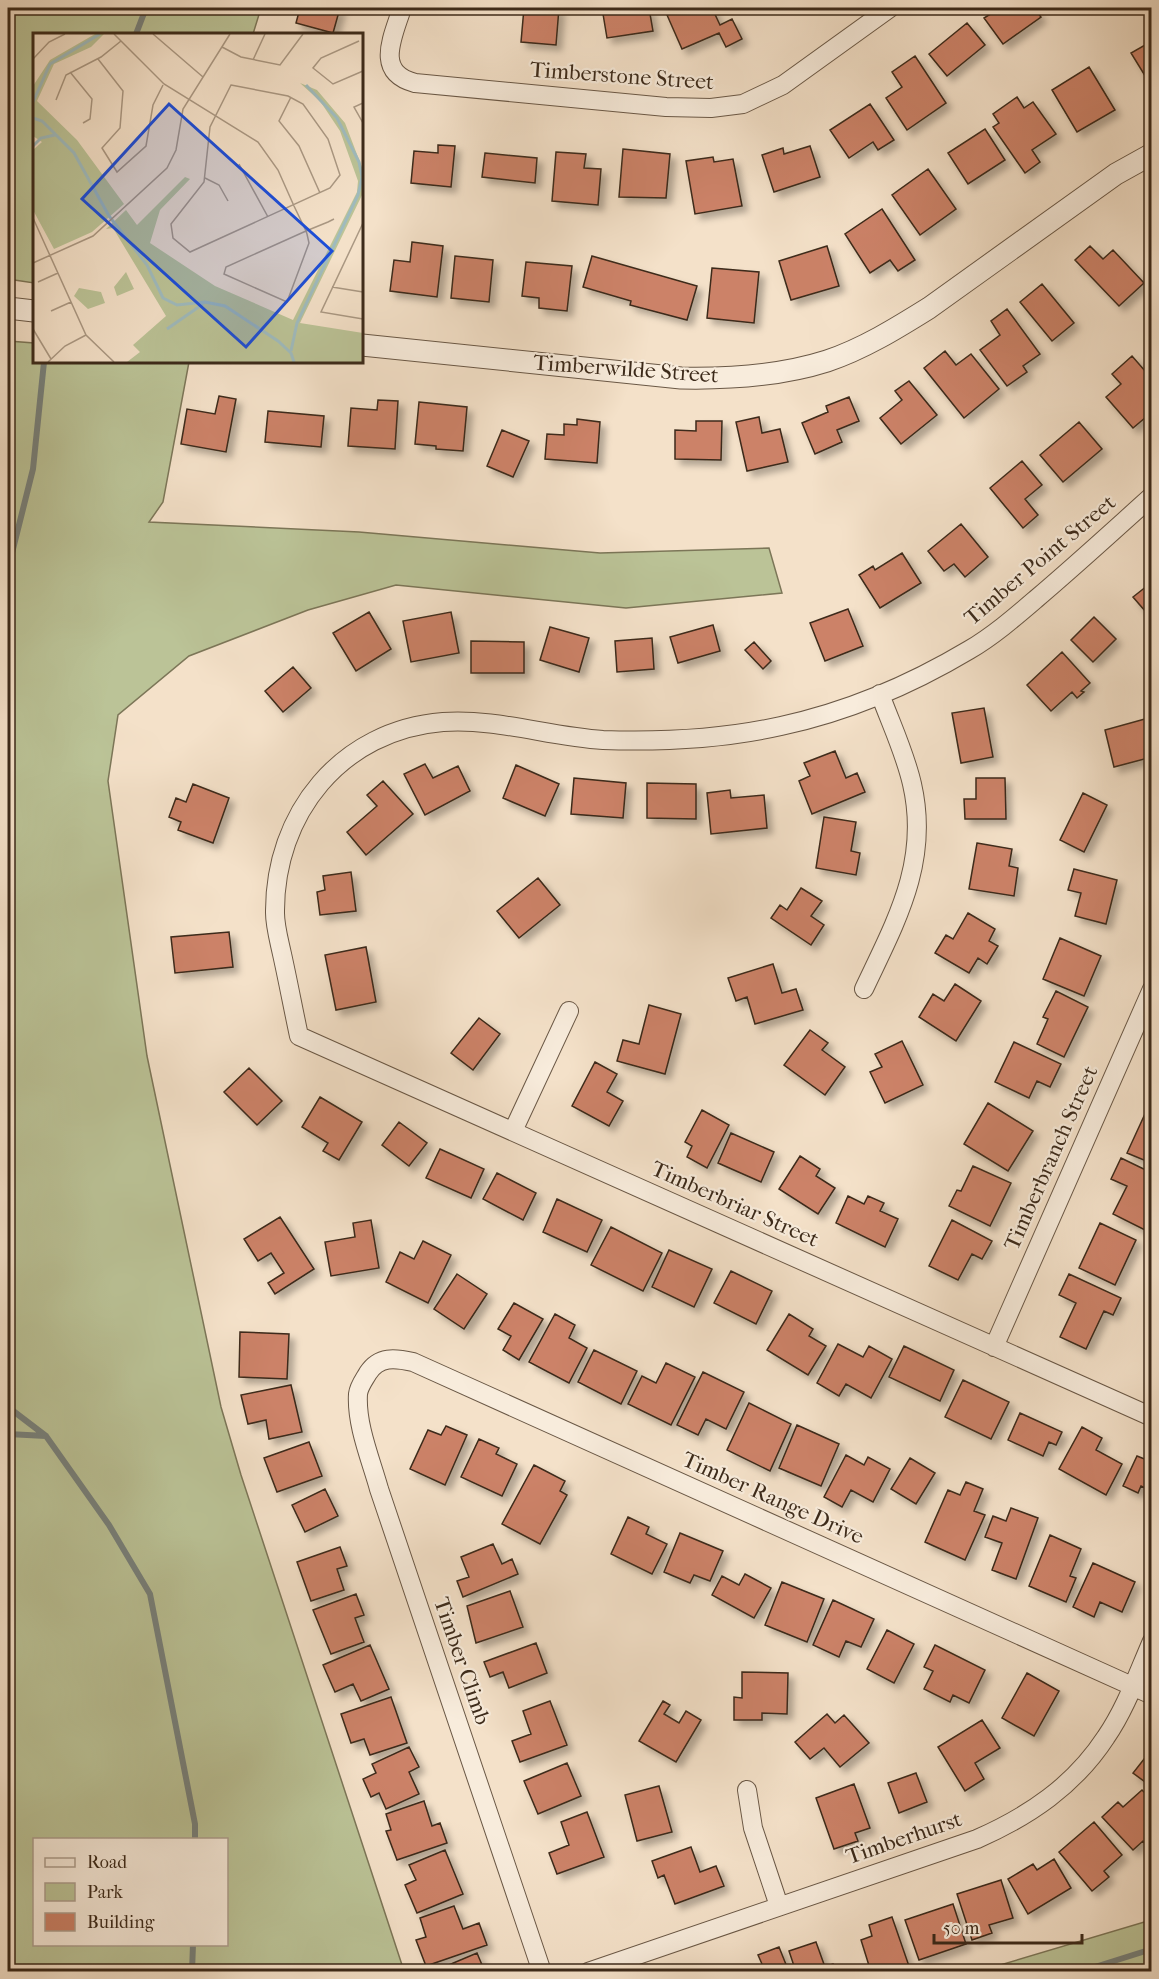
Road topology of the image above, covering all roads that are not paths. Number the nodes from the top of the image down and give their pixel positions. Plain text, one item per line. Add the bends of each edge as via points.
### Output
1 (402, 8) edge
2 (890, 8) edge
3 (1152, 154) edge
4 (8, 308) edge
5 (33, 311) edge
6 (363, 345) edge
7 (1152, 496) edge
8 (880, 694) junction
9 (864, 988) dead end
10 (1152, 989) edge
11 (569, 1011) dead end
12 (299, 1036) joint
13 (513, 1131) junction
14 (994, 1347) junction
15 (373, 1366) joint
16 (1152, 1417) edge
17 (1152, 1641) edge
18 (1132, 1687) junction
19 (1152, 1695) edge
20 (747, 1790) dead end
21 (779, 1906) junction
22 (542, 1971) edge
23 (588, 1971) edge

1 - 2 street, Timberstone Street via 390,48 395,75 404,80 666,107 711,108 743,104 783,85
3 - 6 street, Timberwilde Street via 1116,174 929,309 828,360 796,369 681,378
4 - 5 street
7 - 8 street, Timber Point Street via 1012,620 971,649
8 - 9 street via 913,787 917,830 908,893
8 - 12 street, Timber Point Street via 783,726 730,736 665,741 599,740 443,722 406,729 370,743 339,764 313,791 293,824 280,860 274,916
10 - 14 street, Timberbranch Street
11 - 13 street
12 - 13 street, Timberbriar Street
13 - 14 street, Timberbriar Street
14 - 16 street, Timberbriar Street
15 - 18 street, Timber Range Drive via 387,1359 413,1362
15 - 22 street, Timber Climb via 358,1395 379,1489
17 - 18 street, Timberhurst
18 - 19 street, Timber Range Drive
18 - 21 street, Timberhurst via 1092,1756 1033,1811 977,1839
20 - 21 street via 753,1828
21 - 23 street, Timberhurst

